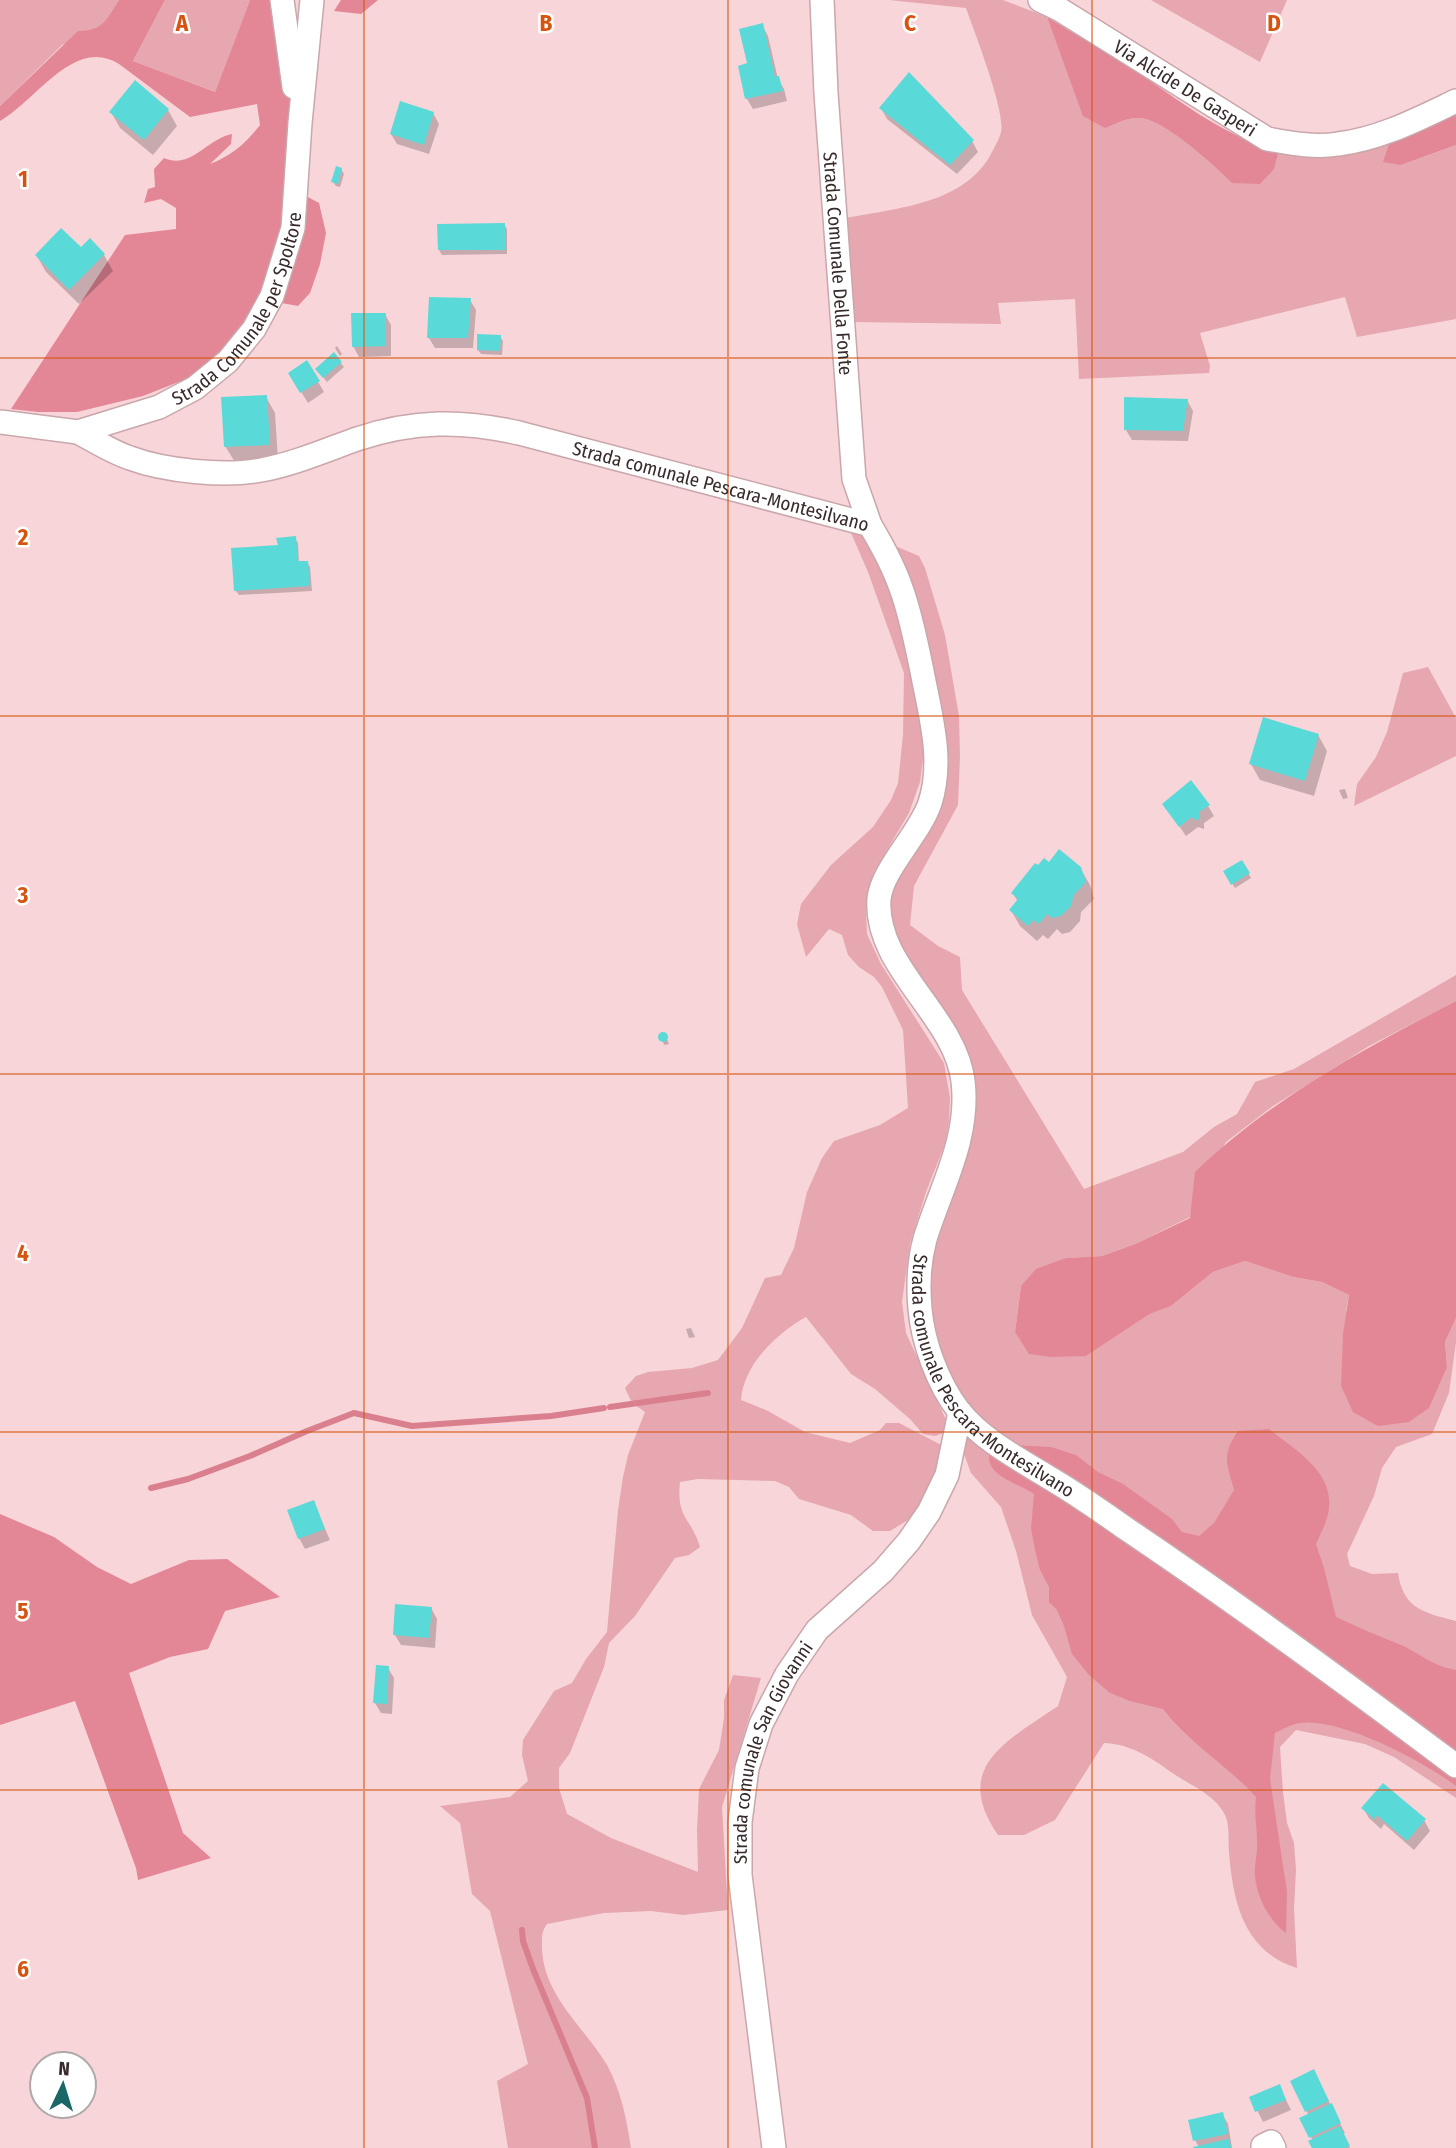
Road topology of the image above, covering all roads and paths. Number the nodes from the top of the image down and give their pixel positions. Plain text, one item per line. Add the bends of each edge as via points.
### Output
1 (282, 0) edge
2 (294, 0) edge
3 (312, 0) edge
4 (329, 0) edge
5 (822, 0) edge
6 (1040, 0) edge
7 (308, 35) junction
8 (1456, 102) edge
9 (300, 122) junction
10 (0, 422) edge
11 (78, 432) junction
12 (870, 525) junction
13 (960, 1412) junction
14 (1456, 1766) edge
15 (774, 2148) edge
16 (1263, 2148) edge
17 (1274, 2148) edge

1 - 9 street
2 - 7 street
3 - 7 street, Strada Comunale per Spoltore
4 - 7 street, Strada Comunale per Spoltore
5 - 12 street, Strada Comunale Della Fonte via 854,479
6 - 8 street, Via Alcide De Gasperi via 1267,139 1337,145 1401,127
7 - 9 street, Strada Comunale per Spoltore
9 - 11 street, Strada Comunale per Spoltore via 293,228 272,296 254,329 228,360 195,388 159,407
10 - 11 street, Strada Comunale per Spoltore
11 - 12 street, Strada comunale Pescara-Montesilvano via 137,461 242,472 280,466 406,426 482,426
12 - 13 street, Strada comunale Pescara-Montesilvano via 905,598 934,733 936,768 930,801 880,890 879,904 881,929 894,955 961,1067 964,1112 960,1136 925,1240 919,1289 926,1340 948,1395
13 - 14 street, Strada comunale Pescara-Montesilvano via 1000,1447 1226,1597
13 - 15 street, Strada comunale San Giovanni via 947,1475 929,1512 883,1571 817,1630 761,1724 747,1768 740,1875
16 - 17 street via 1271,2141

